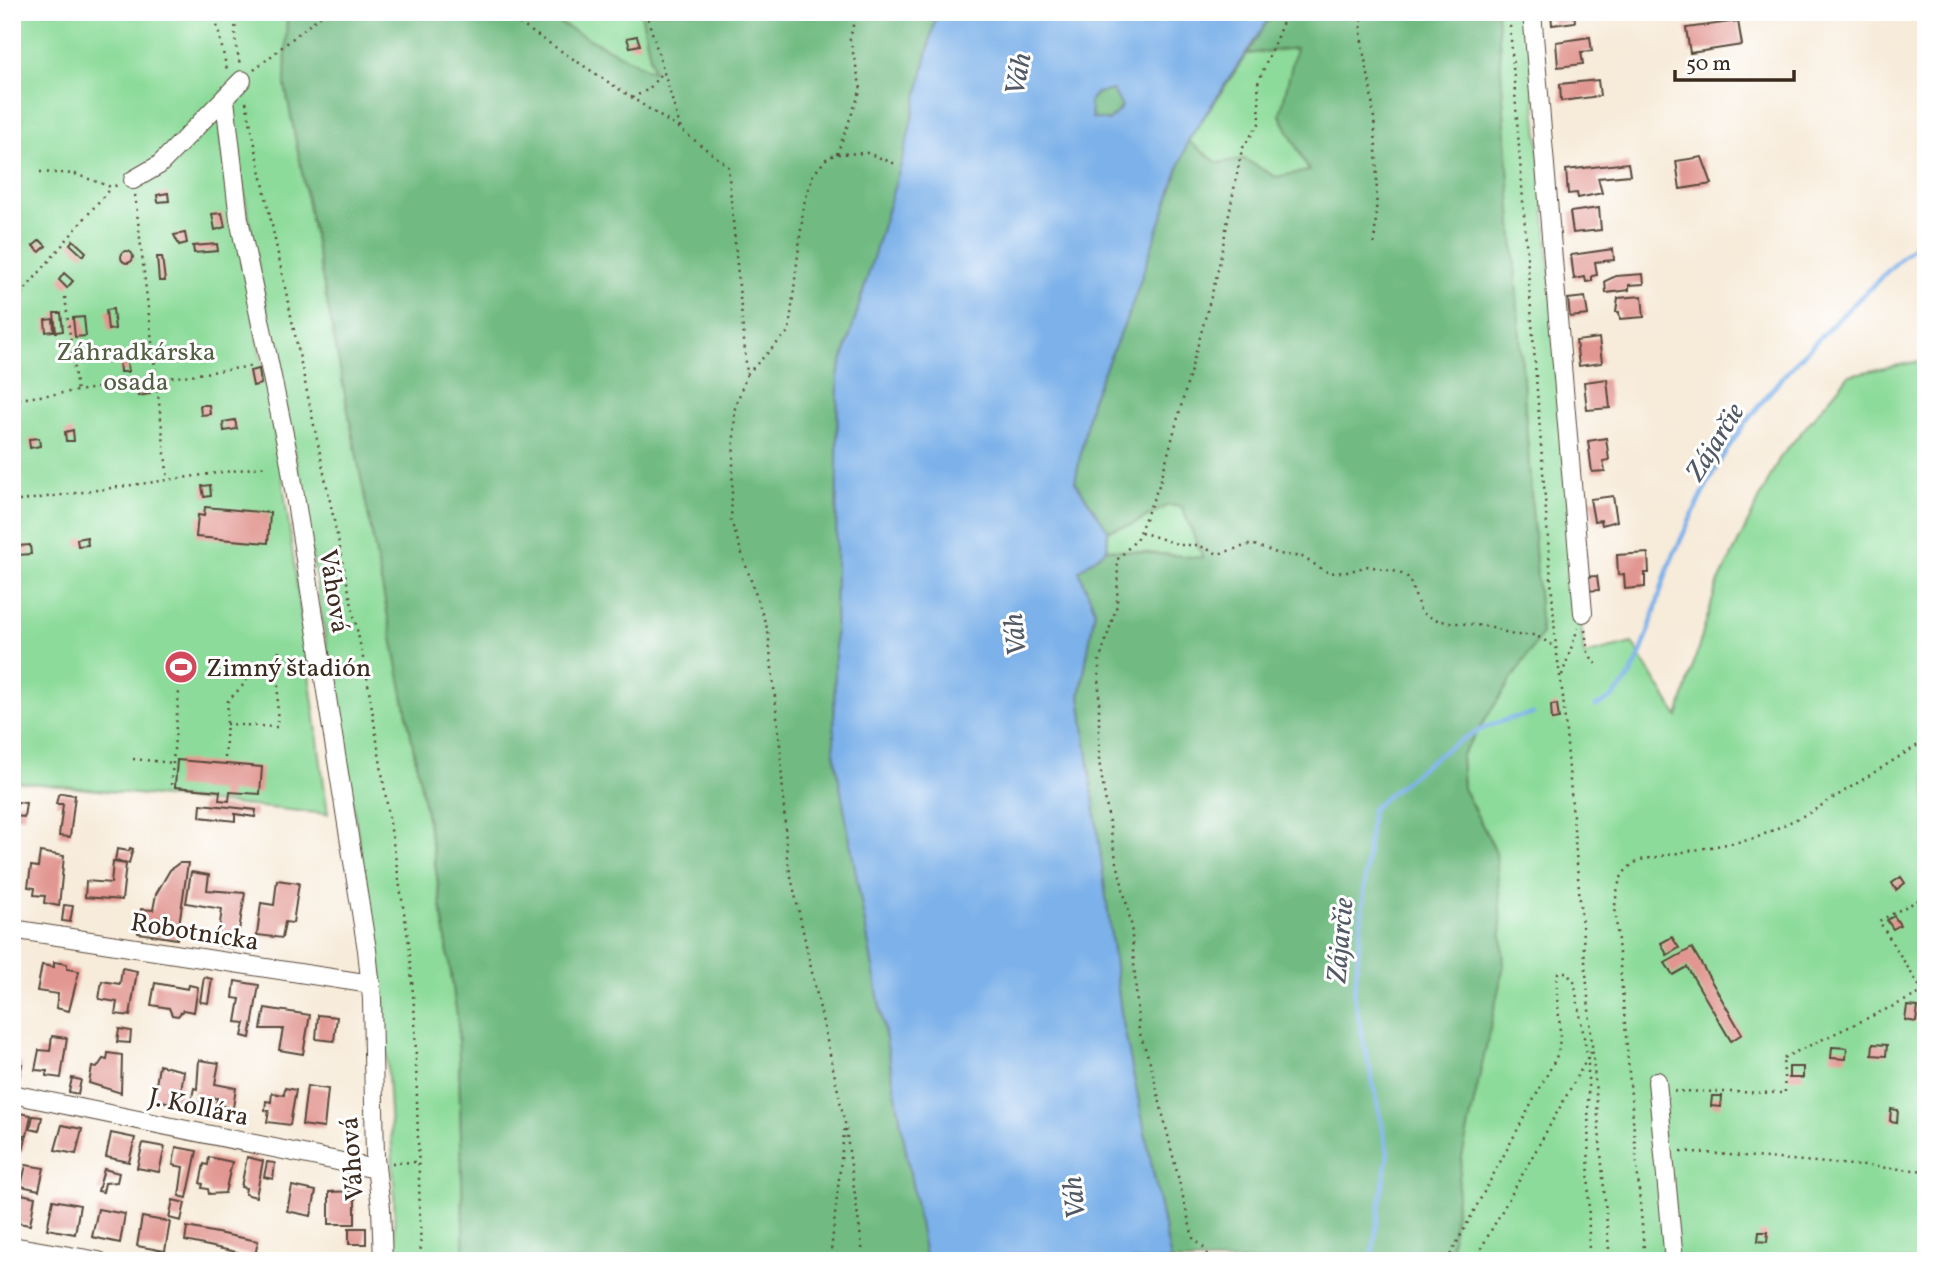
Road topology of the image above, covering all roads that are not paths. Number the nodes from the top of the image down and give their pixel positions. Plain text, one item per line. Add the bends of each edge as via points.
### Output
1 (1532, 12) edge
2 (133, 180) road end
3 (1583, 613) road end
4 (12, 929) edge
5 (371, 984) junction
6 (1659, 1086) road end
7 (12, 1094) edge
8 (375, 1166) junction
9 (12, 1246) edge
10 (99, 1261) edge
11 (383, 1261) edge
12 (1674, 1261) edge

1 - 3 street
2 - 5 street, Váhová via 159,165 233,90 239,219 289,458
4 - 5 street, Robotnícka
5 - 8 street, Váhová
6 - 12 street
7 - 8 street, J. Kollára
8 - 11 street, Váhová
9 - 10 street

